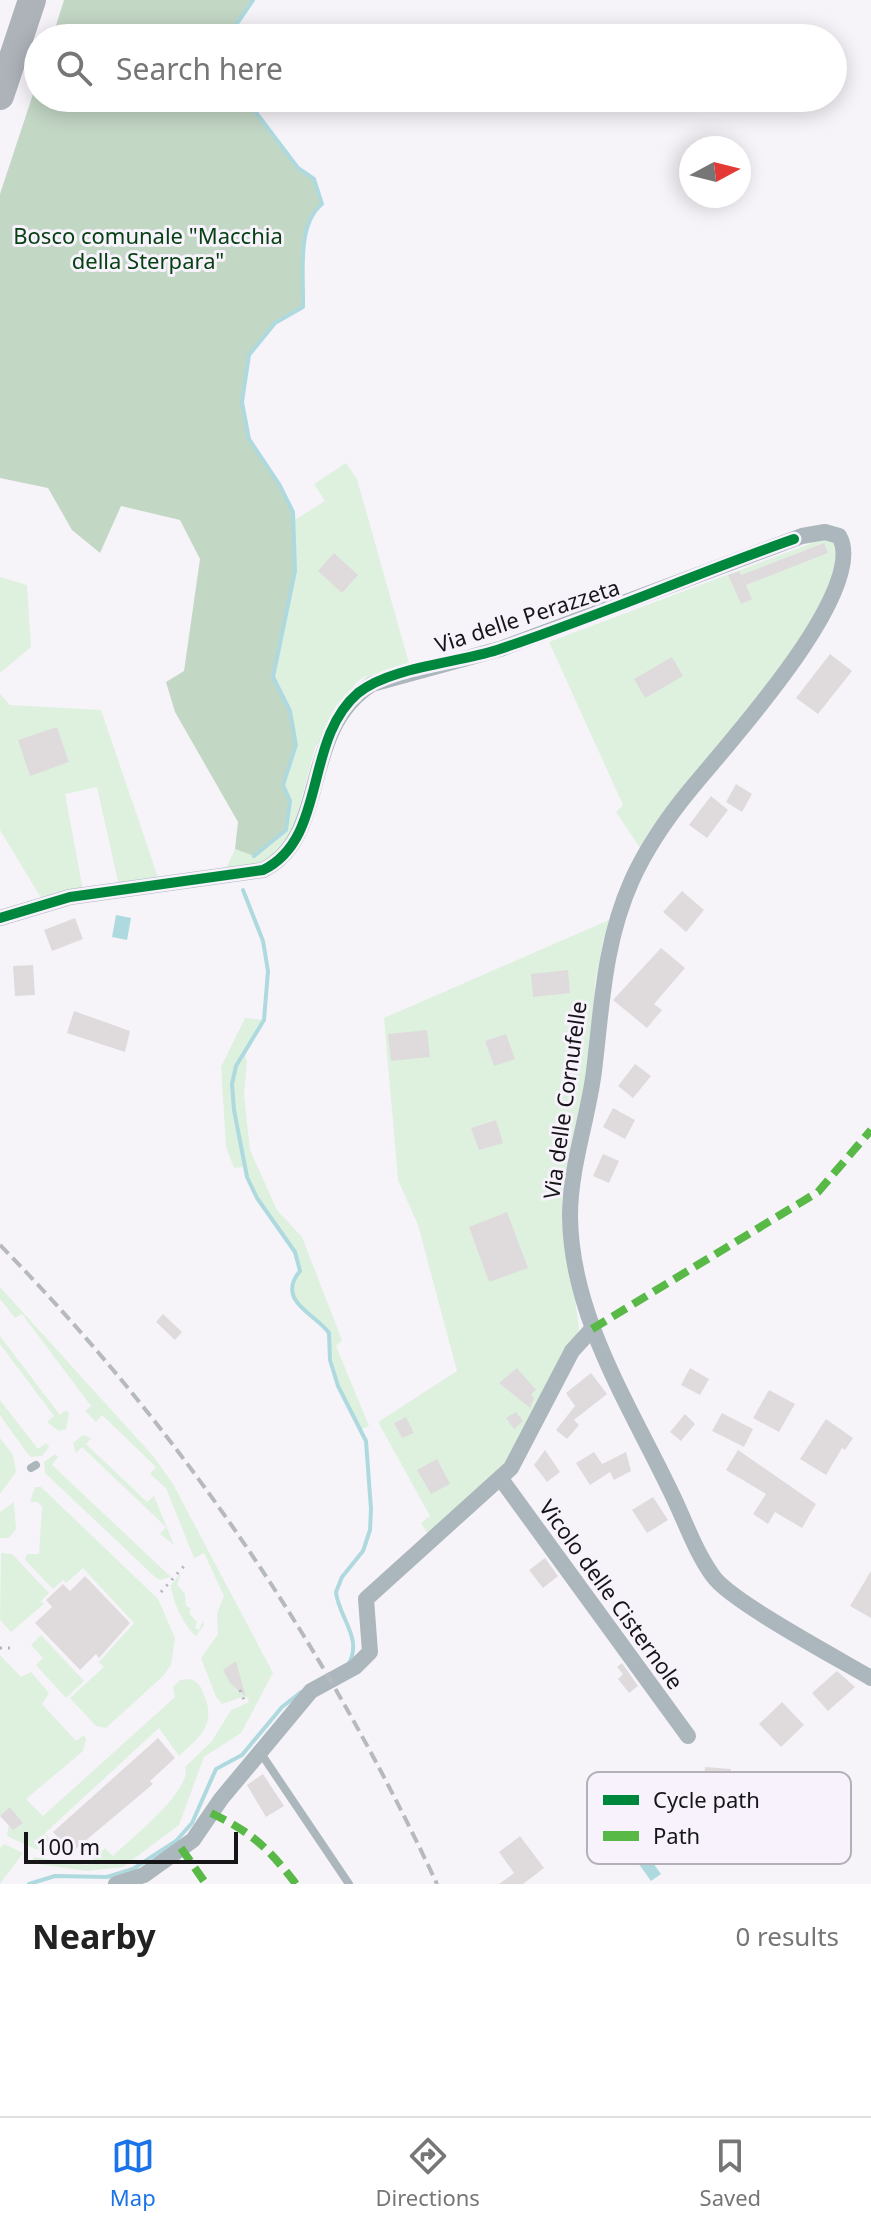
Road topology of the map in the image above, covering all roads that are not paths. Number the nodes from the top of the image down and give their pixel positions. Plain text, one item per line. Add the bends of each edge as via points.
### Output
1 (14, 0) edge
2 (32, 0) edge
3 (0, 41) edge
4 (0, 96) edge
5 (794, 539) joint
6 (0, 918) edge
7 (592, 1329) junction
8 (501, 1479) junction
9 (871, 1678) edge
10 (688, 1736) dead end
11 (260, 1752) junction
12 (116, 1884) edge
13 (349, 1884) edge

1 - 3 highway
2 - 4 highway
5 - 6 street, Via delle Perazzeta via 500,649 367,687 327,737 297,836 280,859 263,870 70,897
5 - 7 street, Via delle Cornufelle via 825,532 839,536 849,556 842,583 798,666 658,831 632,879 613,931 570,1206 574,1260
7 - 8 street via 575,1346 521,1456
7 - 9 street, Via delle Cornufelle via 714,1578
8 - 10 street, Vicolo delle Cisternole
8 - 11 street via 366,1599 370,1652 355,1667 311,1691
11 - 12 street via 193,1840 144,1875
11 - 13 lane

